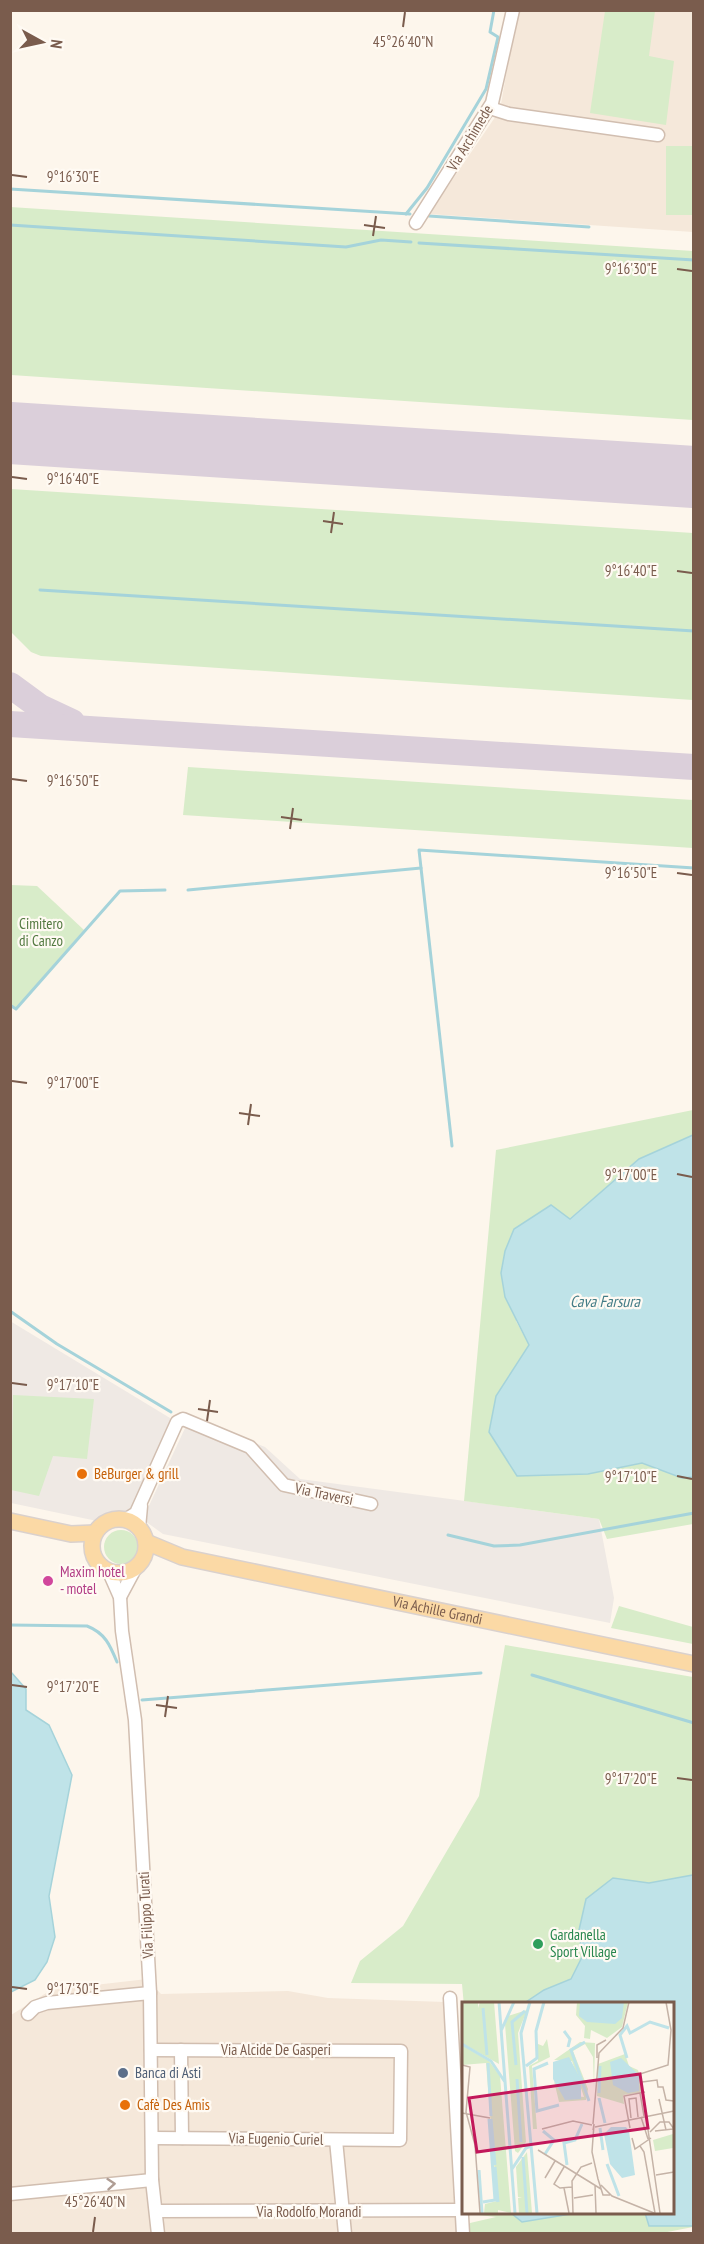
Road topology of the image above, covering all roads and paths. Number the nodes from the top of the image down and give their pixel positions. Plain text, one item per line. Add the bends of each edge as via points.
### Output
1 (513, 10) edge
2 (490, 108) junction
3 (658, 135) dead end
4 (416, 223) dead end
5 (371, 1504) dead end
6 (141, 1505) junction
7 (125, 1520) junction
8 (10, 1521) edge
9 (142, 1535) junction
10 (94, 1540) junction
11 (182, 1557) junction
12 (139, 1564) junction
13 (109, 1572) junction
14 (120, 1597) junction
15 (693, 1664) edge
16 (150, 1993) junction
17 (450, 1998) dead end
18 (28, 2014) dead end
19 (151, 2050) junction
20 (180, 2050) junction
21 (152, 2138) junction
22 (182, 2138) junction
23 (336, 2140) junction
24 (400, 2140) joint
25 (152, 2180) junction
26 (10, 2193) edge
27 (462, 2210) joint
28 (156, 2211) junction
29 (343, 2212) junction
30 (462, 2214) edge
31 (158, 2234) edge
32 (345, 2234) edge
33 (463, 2234) edge

1 - 2 street, Via Archimede
2 - 3 street
2 - 4 street, Via Archimede
5 - 6 street, Via Traversi via 284,1485 250,1447 183,1419 177,1422
6 - 7 street
6 - 9 street
7 - 9 main road, Via Achille Grandi
7 - 10 main road via 108,1522
8 - 10 main road
9 - 11 main road, Via Achille Grandi
9 - 12 main road
10 - 13 main road via 97,1562
11 - 12 main road, Via Achille Grandi
11 - 15 main road, Via Achille Grandi
12 - 13 main road, Via Achille Grandi via 125,1573
12 - 14 street
13 - 14 street, Via Filippo Turati
14 - 16 street, Via Filippo Turati via 136,1729
16 - 18 street via 47,2003
16 - 19 street, Via Filippo Turati
17 - 27 street
19 - 20 street, Via Alcide De Gasperi
19 - 21 street, Via Filippo Turati
20 - 22 street
20 - 24 street, Via Alcide De Gasperi via 401,2051
21 - 22 street, Via Eugenio Curiel
21 - 25 street, Via Filippo Turati
22 - 23 street, Via Eugenio Curiel
23 - 24 street, Via Eugenio Curiel
23 - 29 street
26 -> 25 street
25 - 28 street, Via Filippo Turati
27 - 29 street, Via Rodolfo Morandi
28 - 29 street, Via Rodolfo Morandi
28 - 31 street, Via Filippo Turati
29 - 32 street
30 - 33 street

